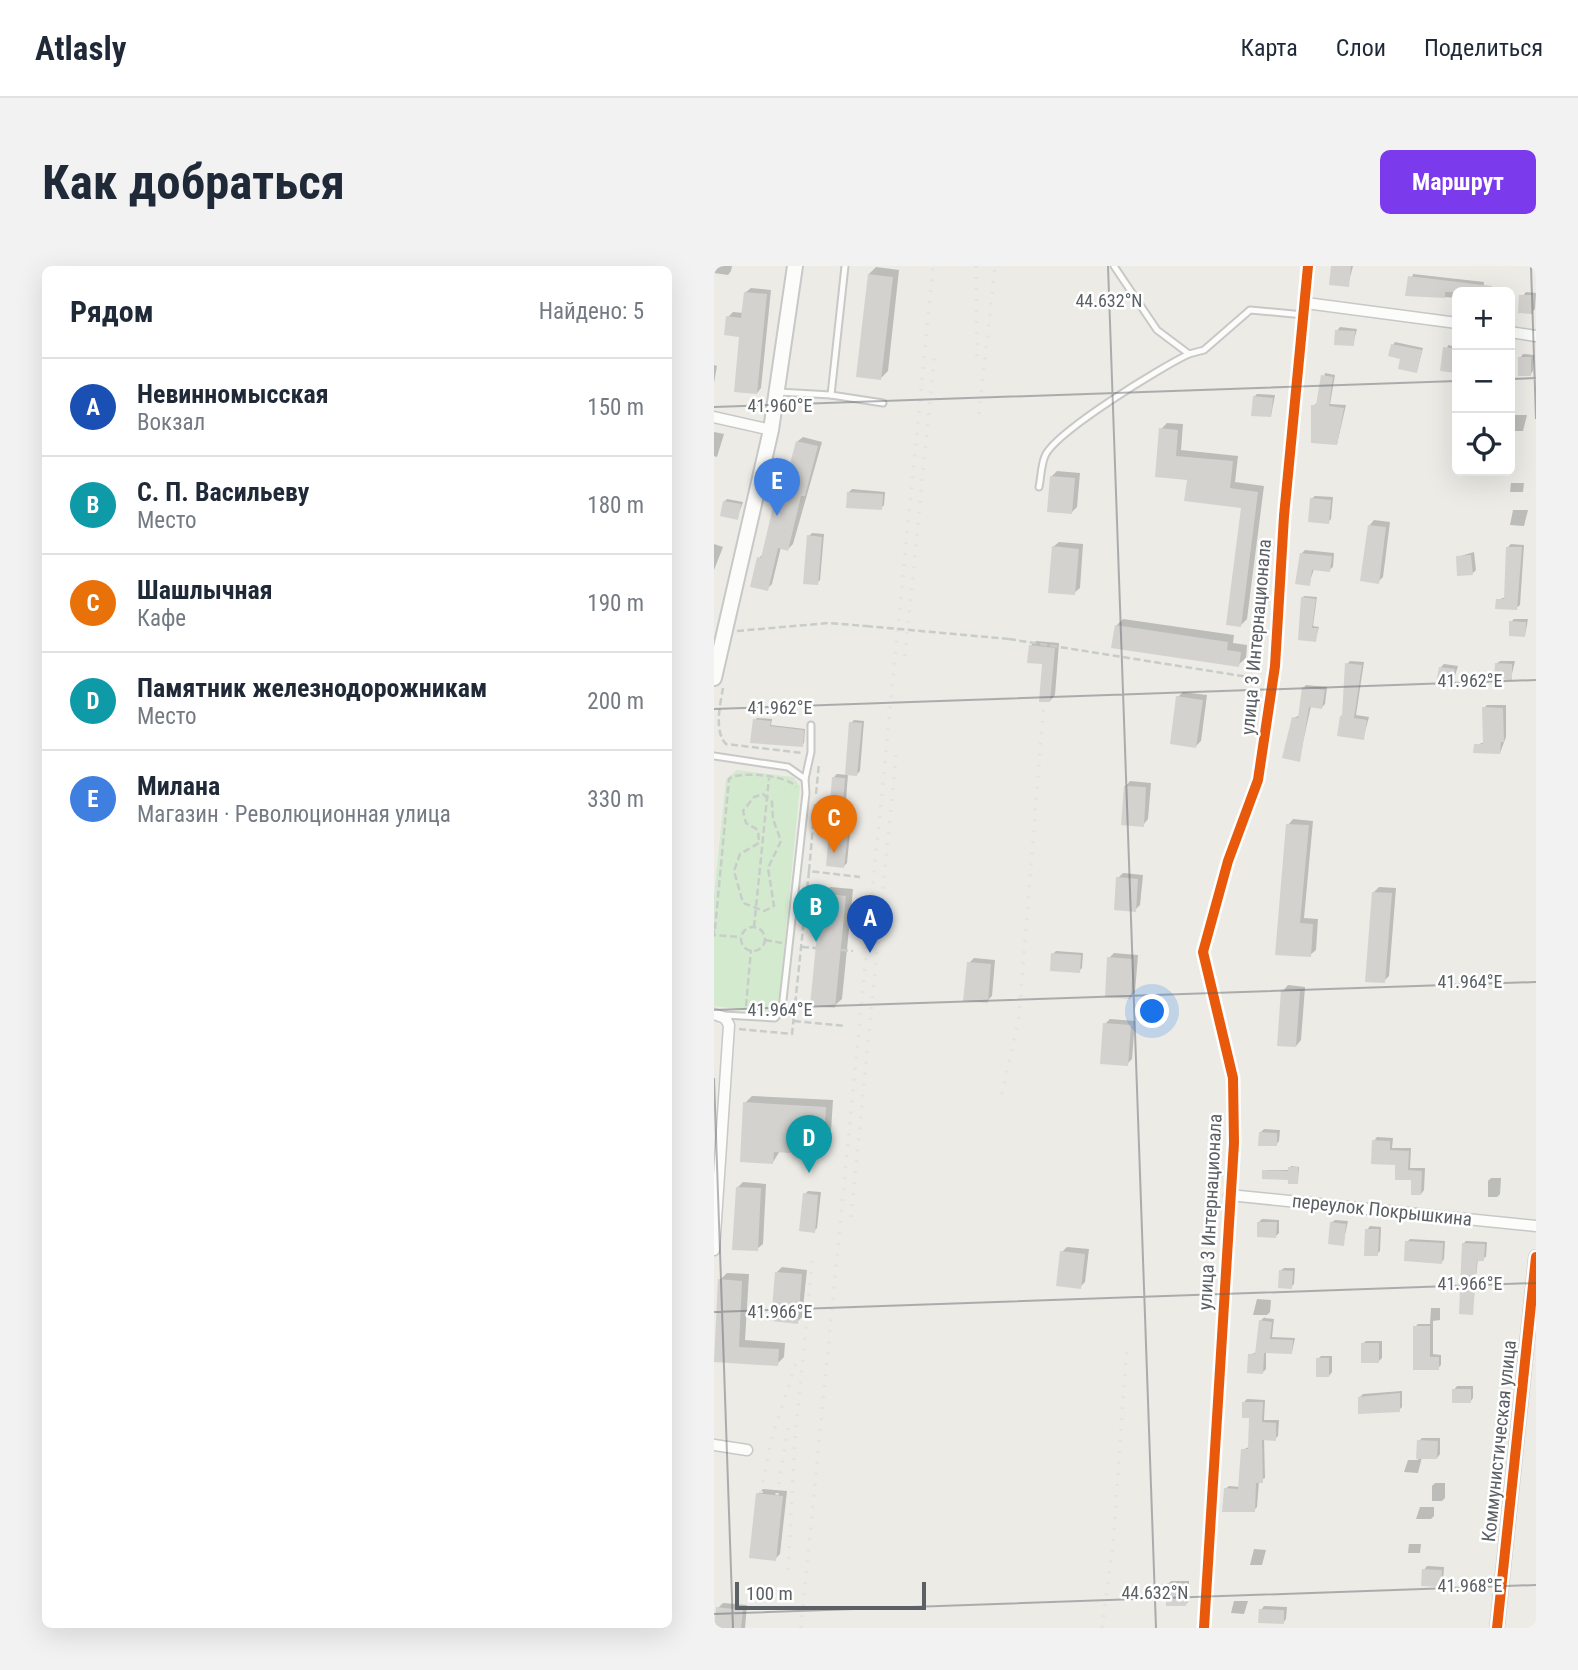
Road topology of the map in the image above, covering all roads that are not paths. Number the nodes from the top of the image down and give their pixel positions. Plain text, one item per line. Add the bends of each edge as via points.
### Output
1 (795, 266) edge
2 (845, 266) edge
3 (1114, 266) edge
4 (1308, 266) edge
5 (1306, 303) junction
6 (1304, 314) junction
7 (1452, 322) edge
8 (1515, 333) edge
9 (1536, 336) edge
10 (1189, 354) junction
11 (778, 392) junction
12 (831, 396) junction
13 (883, 403) dead end
14 (714, 416) edge
15 (771, 430) junction
16 (1039, 487) dead end
17 (720, 653) edge
18 (718, 682) edge
19 (811, 725) dead end
20 (714, 756) edge
21 (723, 757) junction
22 (723, 765) dead end
23 (804, 779) junction
24 (715, 1014) edge
25 (1229, 1195) junction
26 (1536, 1226) edge
27 (714, 1250) edge
28 (1536, 1257) edge
29 (714, 1445) edge
30 (747, 1450) dead end
31 (1204, 1628) edge
32 (1497, 1628) edge

1 - 11 main road
2 - 12 lane
3 - 10 lane via 1157,330
4 - 5 street, улица 3 Интернационала
5 - 6 street, улица 3 Интернационала
5 - 7 street
6 - 10 lane via 1250,310 1204,350
6 - 25 street, улица 3 Интернационала via 1273,681 1258,780 1228,861 1203,952 1233,1078
8 - 9 street
10 - 16 lane via 1068,431 1045,454
11 - 12 lane
11 - 15 main road
12 - 13 lane
14 - 15 street
15 - 17 main road
17 - 18 main road
19 - 23 lane
20 - 21 lane
21 - 22 lane
21 - 23 lane via 789,767
23 - 24 lane via 782,1009 775,1018
24 - 27 street via 729,1025
25 - 26 street, переулок Покрышкина
25 - 31 street, улица 3 Интернационала
28 - 32 street, Коммунистическая улица
29 - 30 street

